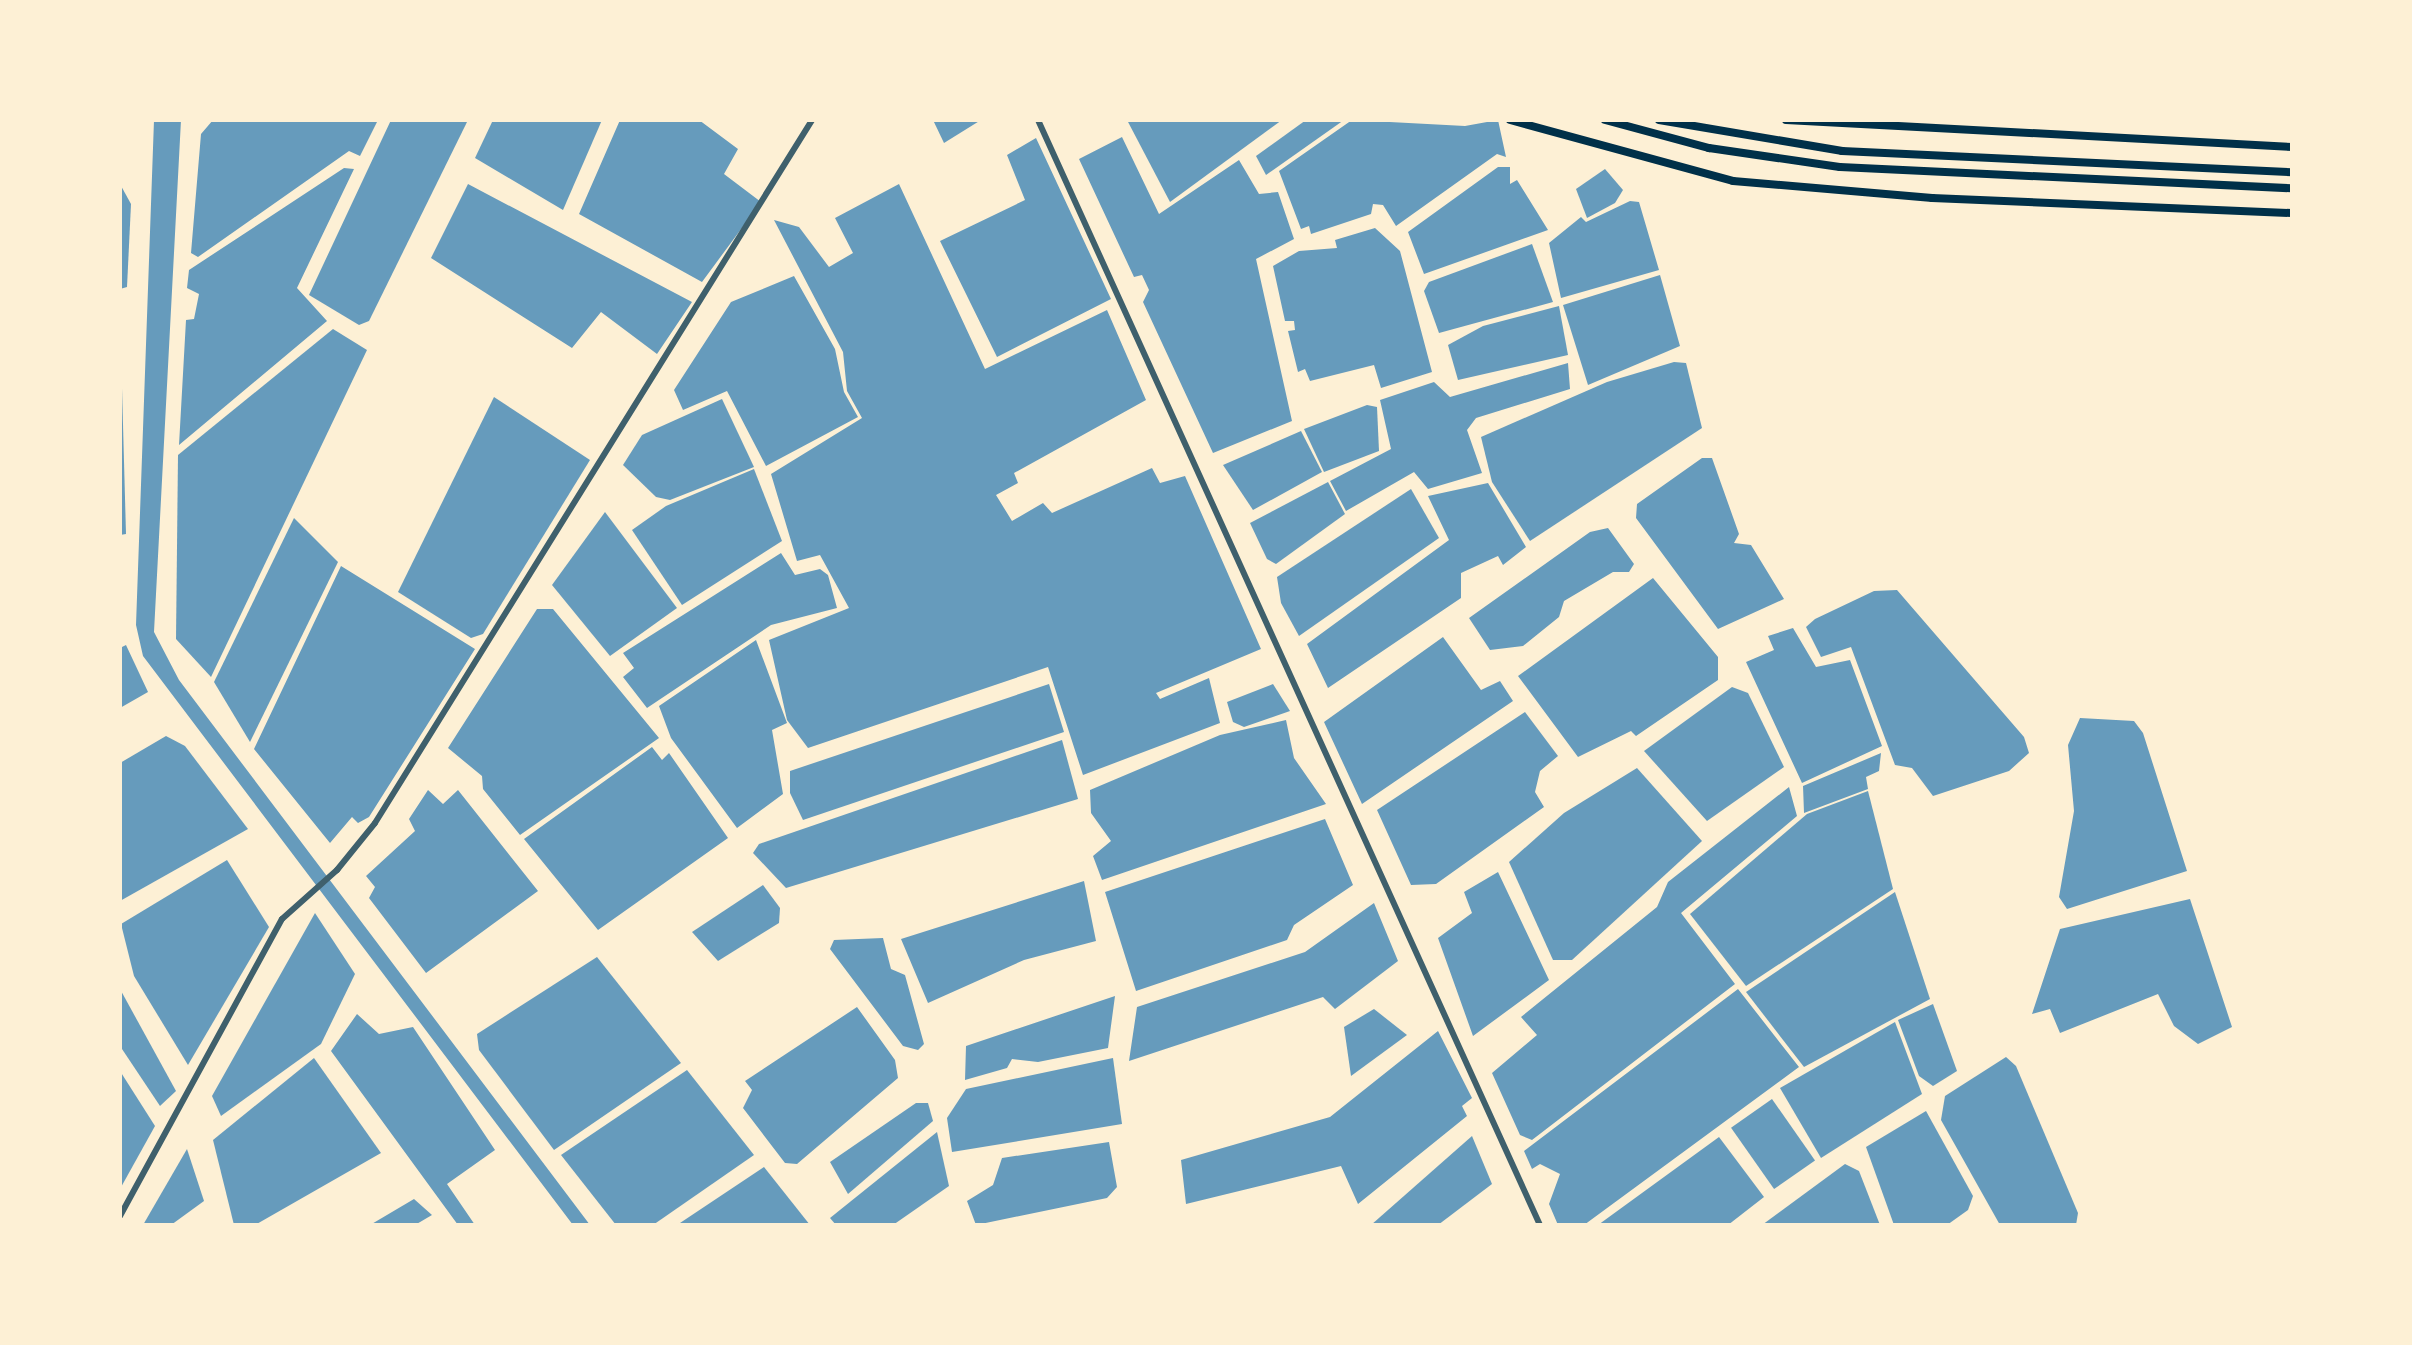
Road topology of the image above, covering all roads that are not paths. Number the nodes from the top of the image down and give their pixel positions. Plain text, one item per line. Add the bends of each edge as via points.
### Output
1 (812, 120) edge
2 (1038, 120) edge
3 (1510, 120) edge
4 (1605, 120) edge
5 (1659, 120) edge
6 (1786, 120) edge
7 (2292, 147) edge
8 (2292, 172) edge
9 (2292, 188) edge
10 (2292, 213) edge
11 (120, 1216) edge
12 (1540, 1225) edge

1 - 11 street via 375,823 337,870 282,919
2 - 12 street
3 - 10 main road via 1733,181 1932,198
4 - 9 main road via 1709,148 1840,167
5 - 8 main road via 1842,151
6 - 7 main road

